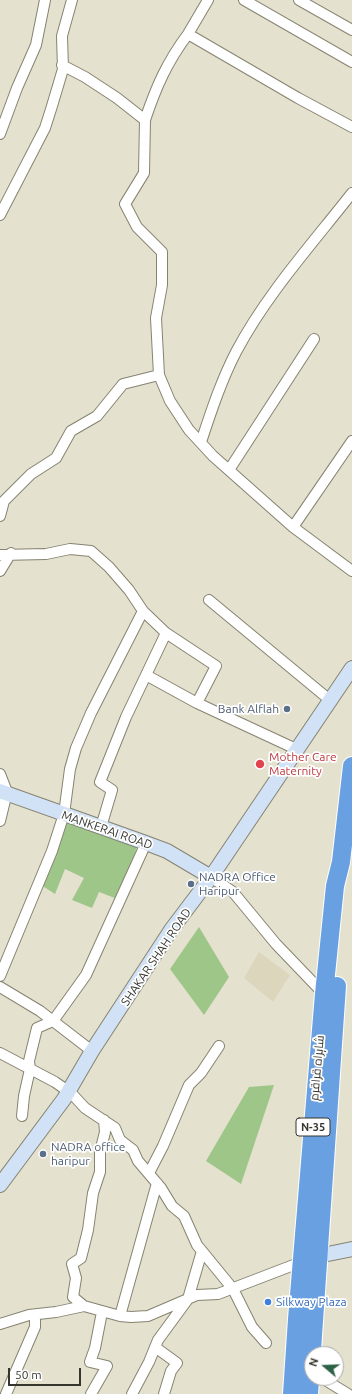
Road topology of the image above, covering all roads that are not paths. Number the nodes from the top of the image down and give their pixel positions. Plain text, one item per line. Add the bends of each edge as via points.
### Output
1 (45, 0) edge
2 (72, 0) edge
3 (208, 0) edge
4 (244, 0) edge
5 (299, 0) edge
6 (352, 30) edge
7 (188, 34) junction
8 (352, 62) edge
9 (62, 65) junction
10 (145, 120) junction
11 (352, 127) edge
12 (0, 134) edge
13 (352, 193) edge
14 (0, 214) edge
15 (314, 339) dead end
16 (159, 375) junction
17 (352, 441) edge
18 (201, 442) junction
19 (229, 470) junction
20 (0, 516) edge
21 (293, 527) junction
22 (11, 553) junction
23 (0, 555) edge
24 (0, 571) edge
25 (352, 571) edge
26 (209, 600) dead end
27 (143, 611) junction
28 (166, 634) junction
29 (352, 668) edge
30 (146, 675) junction
31 (331, 701) junction
32 (197, 703) junction
33 (296, 750) junction
34 (352, 766) edge
35 (0, 774) edge
36 (3, 791) edge
37 (64, 814) junction
38 (0, 821) edge
39 (101, 827) junction
40 (146, 843) junction
41 (341, 862) junction
42 (211, 877) junction
43 (0, 976) edge
44 (0, 987) edge
45 (324, 994) junction
46 (53, 1021) junction
47 (218, 1046) dead end
48 (92, 1051) junction
49 (0, 1053) edge
50 (30, 1069) junction
51 (68, 1092) junction
52 (22, 1116) dead end
53 (104, 1120) junction
54 (149, 1173) junction
55 (157, 1183) junction
56 (0, 1185) edge
57 (352, 1248) edge
58 (202, 1251) junction
59 (310, 1259) junction
60 (233, 1289) junction
61 (188, 1299) junction
62 (84, 1306) junction
63 (102, 1312) junction
64 (35, 1315) junction
65 (120, 1316) junction
66 (0, 1324) edge
67 (266, 1343) dead end
68 (314, 1346) edge
69 (155, 1347) junction
70 (335, 1386) edge
71 (6, 1394) edge
72 (91, 1394) edge
73 (132, 1394) edge
74 (164, 1394) edge
75 (292, 1394) edge
76 (348, 1394) edge

1 - 12 street via 36,45
2 - 9 street via 62,36
3 - 7 street
4 - 8 street
5 - 6 street
7 - 10 street via 170,58
7 - 11 street
9 - 10 street via 117,98
9 - 14 street via 45,128
10 - 16 street via 144,173 125,204 137,227 162,252 162,285 156,318
13 - 18 street via 252,326 215,399
15 - 19 street
16 - 18 street via 170,401
16 - 20 street via 123,384 97,416 71,431 56,458 31,474 4,501
17 - 21 street
18 - 19 street
19 - 21 street
21 - 25 street
22 - 23 street
22 - 24 street
22 - 27 street via 46,554 70,549 91,551 129,590
26 - 31 street
27 - 28 street
27 - 37 street via 76,748 70,769
28 - 30 street
28 - 32 street via 216,666
29 - 31 main road, SHAKAR SHAH ROAD
30 - 32 street
30 - 39 street via 100,782 112,790
31 - 33 main road, SHAKAR SHAH ROAD
32 - 33 street
33 - 42 main road, SHAKAR SHAH ROAD
34 - 41 highway, شاہراہ قراقرم / N-35
35 - 36 street
36 - 37 main road, MANKERAI ROAD
36 - 38 street
37 - 39 main road, MANKERAI ROAD
37 - 43 street via 52,851
39 - 40 main road, MANKERAI ROAD
40 - 42 main road, MANKERAI ROAD via 167,851
40 - 46 street via 86,975
41 - 45 highway, شاہراہ قراقرم / N-35 via 335,886
41 - 59 highway, شاہراہ قراقرم / N-35 via 344,886
42 - 45 street via 233,892 276,944
42 - 48 main road, SHAKAR SHAH ROAD via 171,930
44 - 46 street
45 - 59 highway, شاہراہ قراقرم / N-35
46 - 48 street
46 - 50 street via 37,1028 29,1061
47 - 54 street via 201,1073 189,1085
48 - 51 main road, SHAKAR SHAH ROAD
49 - 50 street
50 - 51 street
50 - 52 street
51 - 53 street via 85,1108
51 - 56 main road, SHAKAR SHAH ROAD
53 - 54 street via 115,1128 120,1140 133,1150 138,1161
53 - 62 street via 100,1172 88,1230 81,1258 72,1264 76,1278 73,1297
54 - 55 street
55 - 58 street via 172,1206 184,1216
55 - 65 street
57 - 59 main road
58 - 60 street
58 - 61 street
59 - 60 street
59 - 68 highway, شاہراہ قراقرم / N-35
59 - 75 highway, شاہراہ قراقرم / N-35
60 - 61 street
60 - 67 street via 252,1327
61 - 65 street via 148,1316
61 - 69 street
62 - 63 street
62 - 64 street
63 - 65 street
63 - 72 street via 90,1362 107,1366
64 - 66 street
64 - 71 street via 35,1327
69 - 73 street
69 - 74 street via 177,1363
70 - 76 street

